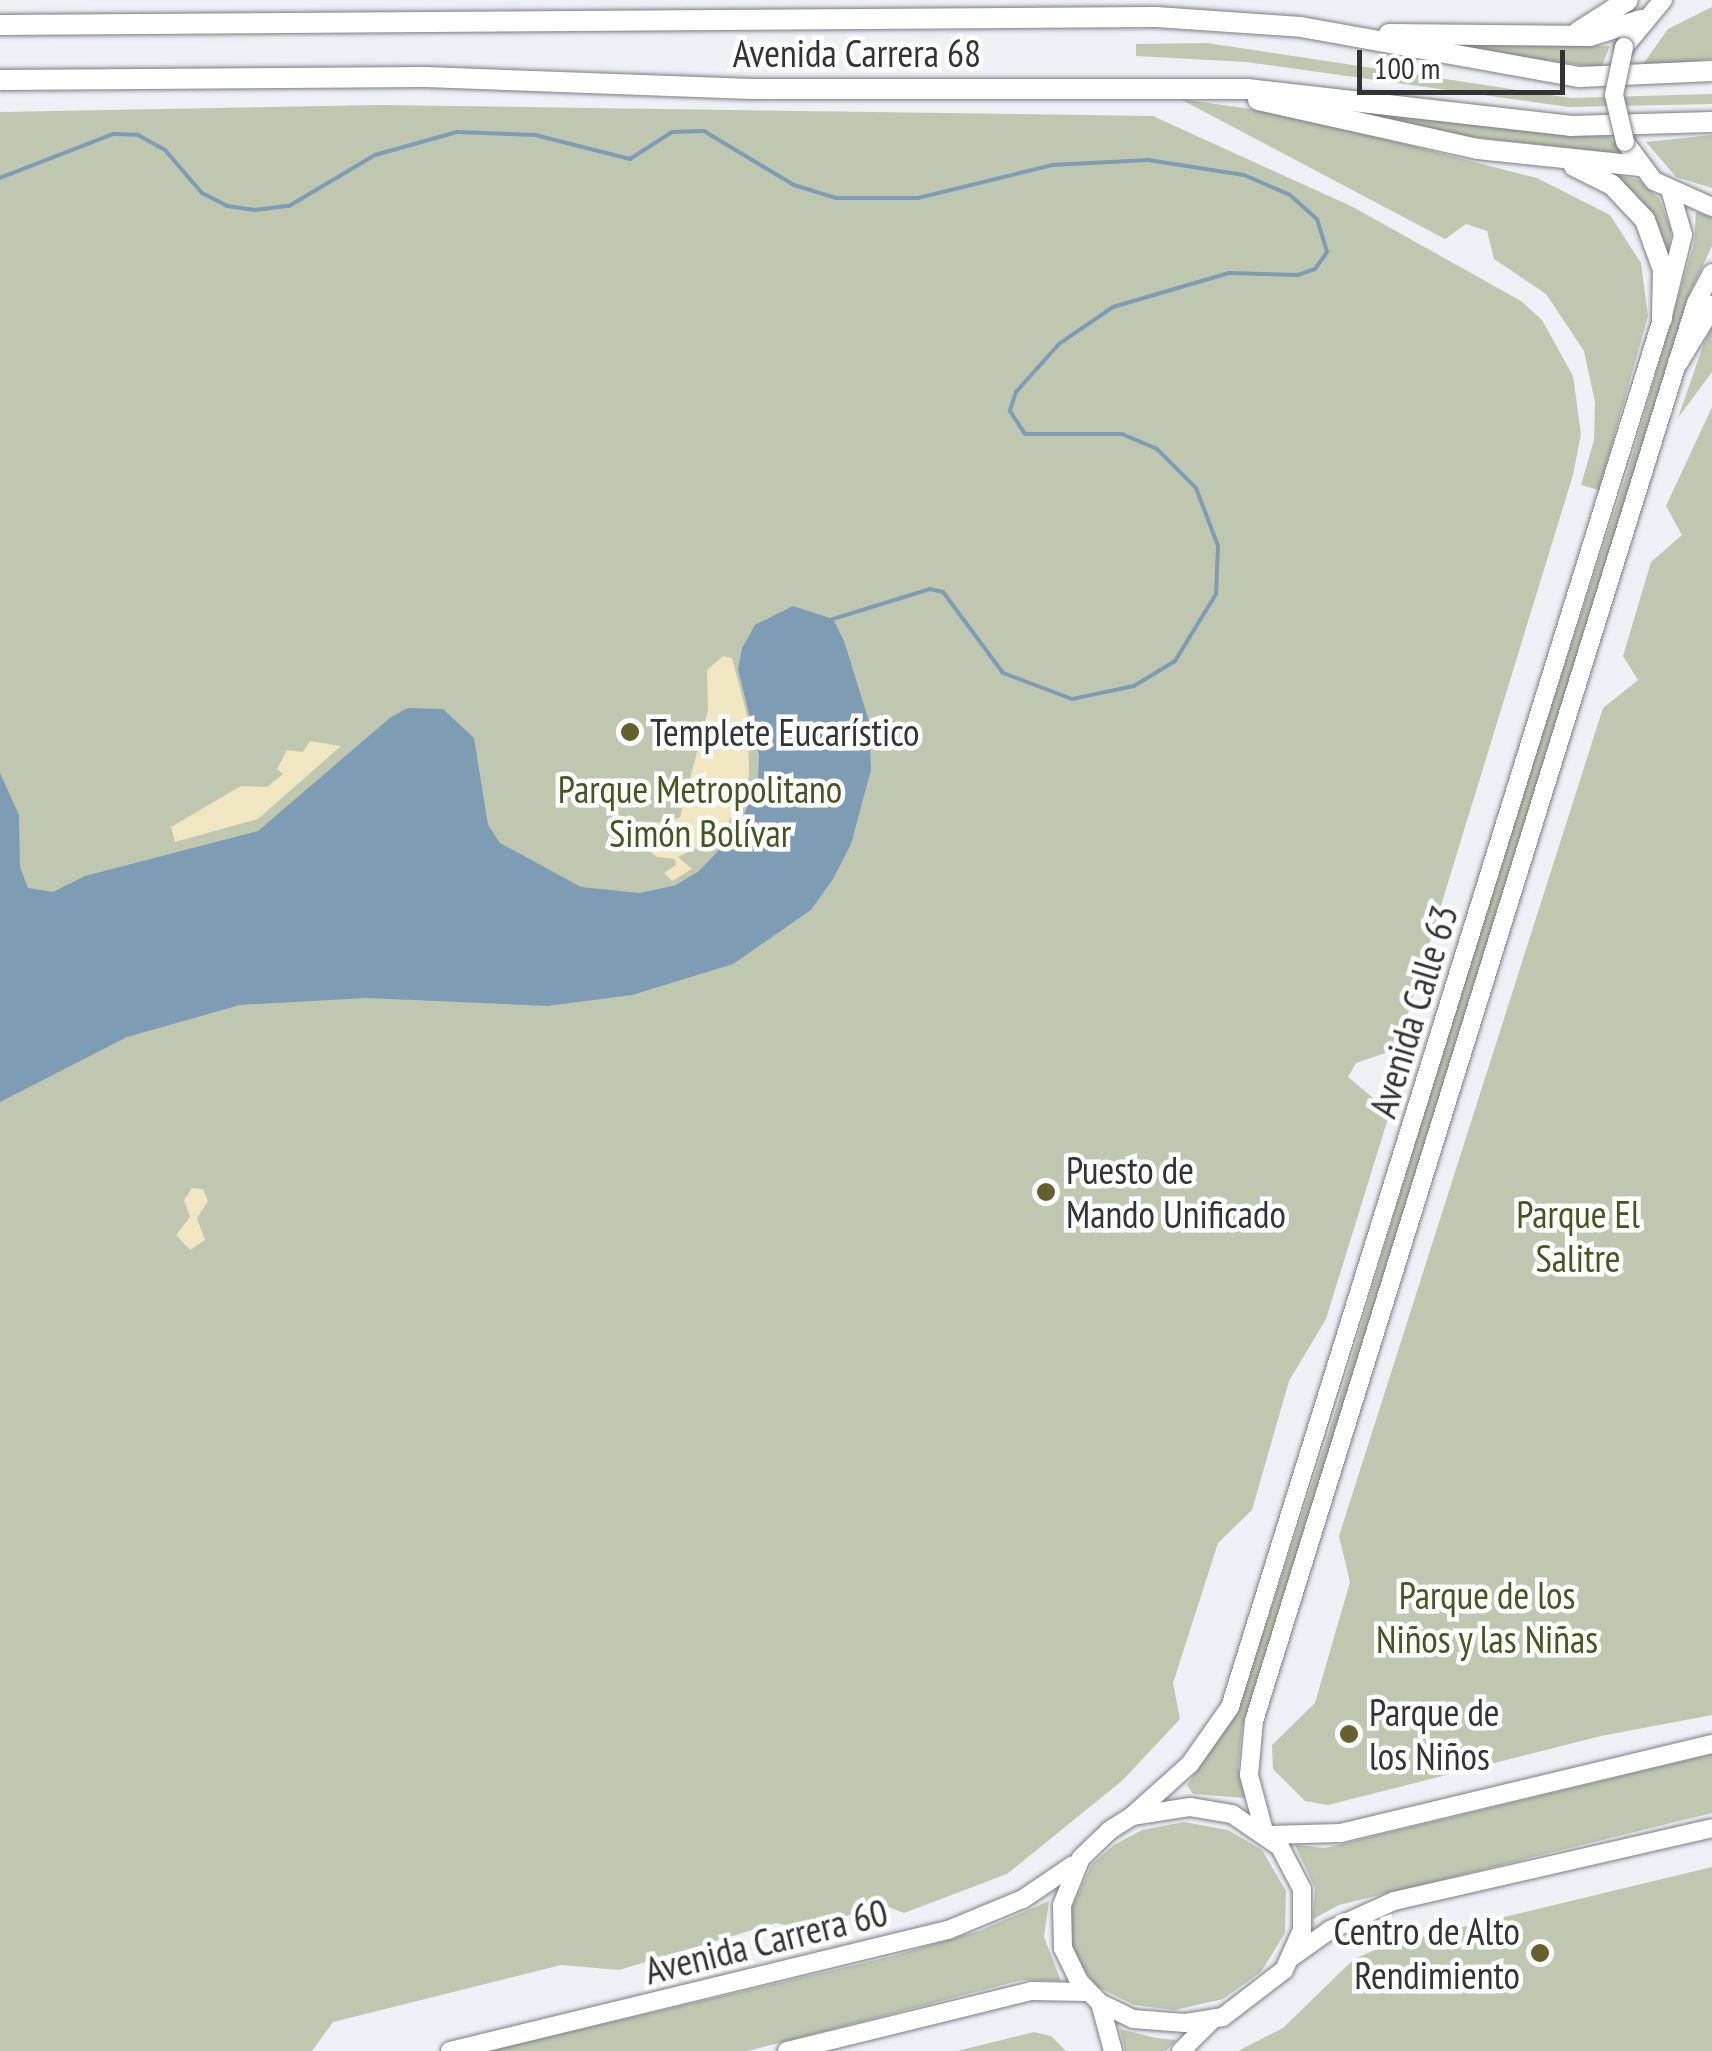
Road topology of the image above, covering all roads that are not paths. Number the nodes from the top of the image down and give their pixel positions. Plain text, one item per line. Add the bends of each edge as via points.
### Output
1 (1628, 0) edge
2 (1663, 0) edge
3 (1641, 20) junction
4 (0, 25) edge
5 (1347, 35) junction
6 (1562, 36) junction
7 (1712, 71) edge
8 (0, 80) edge
9 (1206, 88) junction
10 (1712, 122) edge
11 (1554, 158) junction
12 (1640, 166) junction
13 (1671, 193) junction
14 (1712, 207) edge
15 (1712, 273) edge
16 (1712, 306) edge
17 (1662, 319) junction
18 (1678, 362) junction
19 (1490, 872) junction
20 (1517, 881) junction
21 (1712, 1744) edge
22 (1132, 1816) junction
23 (1712, 1828) edge
24 (1266, 1833) junction
25 (1081, 1858) junction
26 (1292, 1958) junction
27 (1094, 1998) junction
28 (1210, 2021) junction
29 (450, 2051) edge
30 (787, 2051) edge
31 (1113, 2051) edge
32 (1181, 2051) edge

1 - 6 main road via 1593,26
2 - 3 main road
3 - 6 main road via 1608,33
3 - 12 main road, bridge via 1624,47 1614,94 1624,142
4 - 5 main road, Avenida Carrera 68 via 1156,17
5 - 6 main road
5 - 7 main road, Avenida Carrera 68 via 1580,77
8 - 9 main road, Avenida Carrera 68 via 424,77 752,89
9 - 10 main road, Avenida Carrera 68 via 1570,126
9 - 11 main road via 1478,149
11 - 12 main road
11 - 17 main road via 1612,185 1645,220 1660,253
12 - 13 main road
13 - 14 main road
13 - 17 main road, Avenida Calle 63 via 1683,234
15 - 18 main road, Avenida Calle 63
16 - 18 main road
17 - 19 main road, Avenida Calle 63
18 - 20 main road, Avenida Calle 63
19 - 20 main road
19 - 22 main road, Avenida Calle 63 via 1230,1707 1190,1764
20 - 24 main road, Avenida Calle 63 via 1254,1722 1249,1775
21 - 24 main road via 1342,1833
22 - 24 main road via 1209,1809
22 - 25 main road
23 - 26 main road via 1394,1901 1330,1930
24 - 26 main road via 1302,1889 1302,1930
25 - 27 main road via 1068,1883 1060,1927 1070,1966
25 - 29 main road, Avenida Carrera 60 via 1022,1899 948,1930
26 - 28 main road via 1259,1995
27 - 28 main road via 1146,2020
27 - 30 main road via 1031,1991
27 - 31 main road
28 - 32 main road

